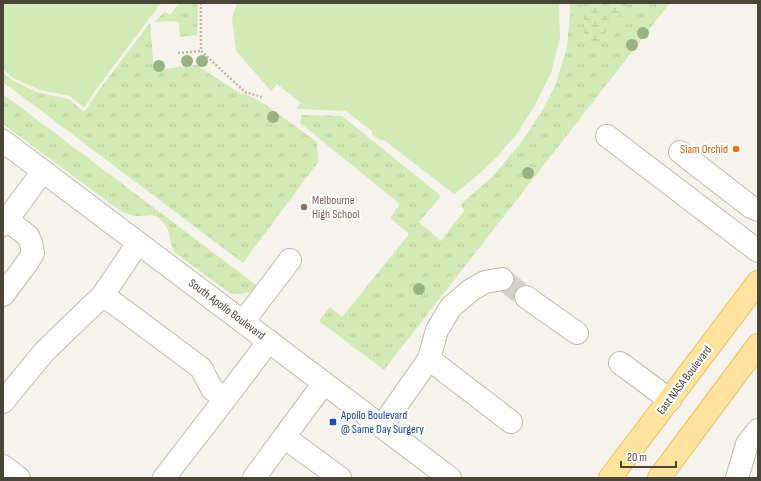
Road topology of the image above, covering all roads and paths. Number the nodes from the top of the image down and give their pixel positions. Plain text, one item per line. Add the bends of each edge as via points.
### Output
1 (201, 3) edge
2 (201, 51) junction
3 (178, 53) dead end
4 (262, 97) dead end
5 (607, 136) dead end
6 (3, 141) edge
7 (680, 152) dead end
8 (43, 171) junction
9 (758, 210) edge
10 (4, 221) edge
11 (138, 243) junction
12 (758, 251) edge
13 (290, 260) dead end
14 (502, 279) dead end
15 (758, 282) edge
16 (3, 294) edge
17 (103, 295) junction
18 (526, 297) tunnel mouth
19 (243, 322) junction
20 (578, 334) dead end
21 (269, 341) junction
22 (758, 346) edge
23 (429, 359) junction
24 (620, 363) dead end
25 (324, 383) junction
26 (225, 399) junction
27 (670, 400) junction
28 (3, 402) edge
29 (511, 422) dead end
30 (382, 426) junction
31 (758, 430) edge
32 (284, 437) junction
33 (3, 466) edge
34 (331, 475) edge
35 (742, 475) edge
36 (19, 478) edge
37 (164, 478) edge
38 (254, 478) edge
39 (450, 478) edge
40 (610, 478) edge
41 (659, 478) edge

1 - 2 path
2 - 3 path
2 - 4 path via 245,92
5 - 12 street
6 - 8 street, South Apollo Boulevard
7 - 9 street
8 - 10 street
8 - 11 street, South Apollo Boulevard
10 - 16 street via 28,236 33,253
11 - 17 street
11 - 19 street, South Apollo Boulevard
13 - 19 street
14 - 23 street via 485,282 451,307 437,330
15 - 27 main road, East NASA Boulevard
17 - 26 street via 201,368 212,389
17 - 28 street via 44,352
18 - 20 street
19 - 21 street, South Apollo Boulevard
21 - 25 street, South Apollo Boulevard
21 - 26 street
22 - 41 main road
23 - 29 street
23 - 30 street
24 - 27 street
25 - 30 street, South Apollo Boulevard
25 - 32 street
26 - 37 street
27 - 40 main road, East NASA Boulevard
30 - 39 street, South Apollo Boulevard
31 - 35 street via 747,444
32 - 34 street
32 - 38 street
33 - 36 street

